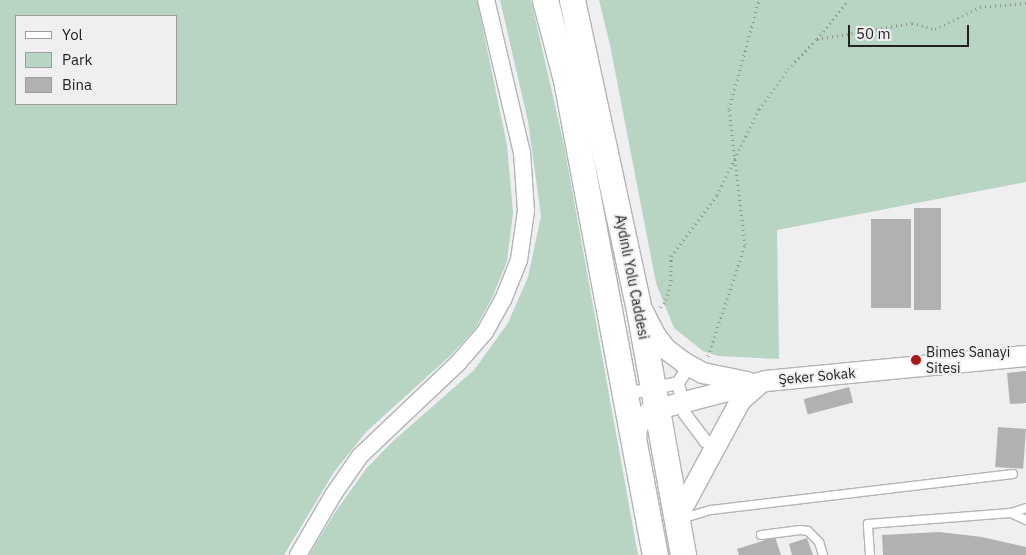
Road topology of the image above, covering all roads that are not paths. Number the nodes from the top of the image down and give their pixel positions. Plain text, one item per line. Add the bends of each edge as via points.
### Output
1 (486, 0) edge
2 (545, 0) edge
3 (572, 0) edge
4 (636, 296) junction
5 (1026, 356) edge
6 (696, 369) junction
7 (766, 381) junction
8 (680, 392) junction
9 (626, 394) junction
10 (655, 399) junction
11 (718, 440) junction
12 (635, 445) junction
13 (1013, 474) dead end
14 (1026, 508) edge
15 (1011, 513) junction
16 (676, 520) junction
17 (1026, 520) edge
18 (761, 535) dead end
19 (298, 555) edge
20 (655, 555) edge
21 (683, 555) edge
22 (823, 555) edge
23 (870, 555) edge

1 - 19 street via 522,153 526,211 519,260 503,300 485,332 458,363 360,456
2 - 9 main road, Aydınlı Yolu Caddesi via 566,80
3 - 4 main road, Aydınlı Yolu Caddesi
4 - 6 street via 655,335 666,349
4 - 10 main road, Aydınlı Yolu Caddesi
5 - 7 street, Şeker Sokak
6 - 7 street via 745,382
6 - 8 street
7 - 8 street, Şeker Sokak
7 - 11 street via 740,400
8 - 10 street, Şeker Sokak
8 - 11 street via 685,414 705,441
8 - 11 street via 715,409 722,425
9 - 10 street
9 - 12 main road, Aydınlı Yolu Caddesi
10 - 12 street, Şeker Sokak via 638,425
10 - 16 main road, Aydınlı Yolu Caddesi
11 - 16 street
12 - 20 main road, Aydınlı Yolu Caddesi
13 - 16 lane via 711,510
14 - 15 lane
15 - 17 lane
15 - 23 lane via 868,524
16 - 21 main road, Aydınlı Yolu Caddesi
18 - 22 lane via 808,531 819,542

